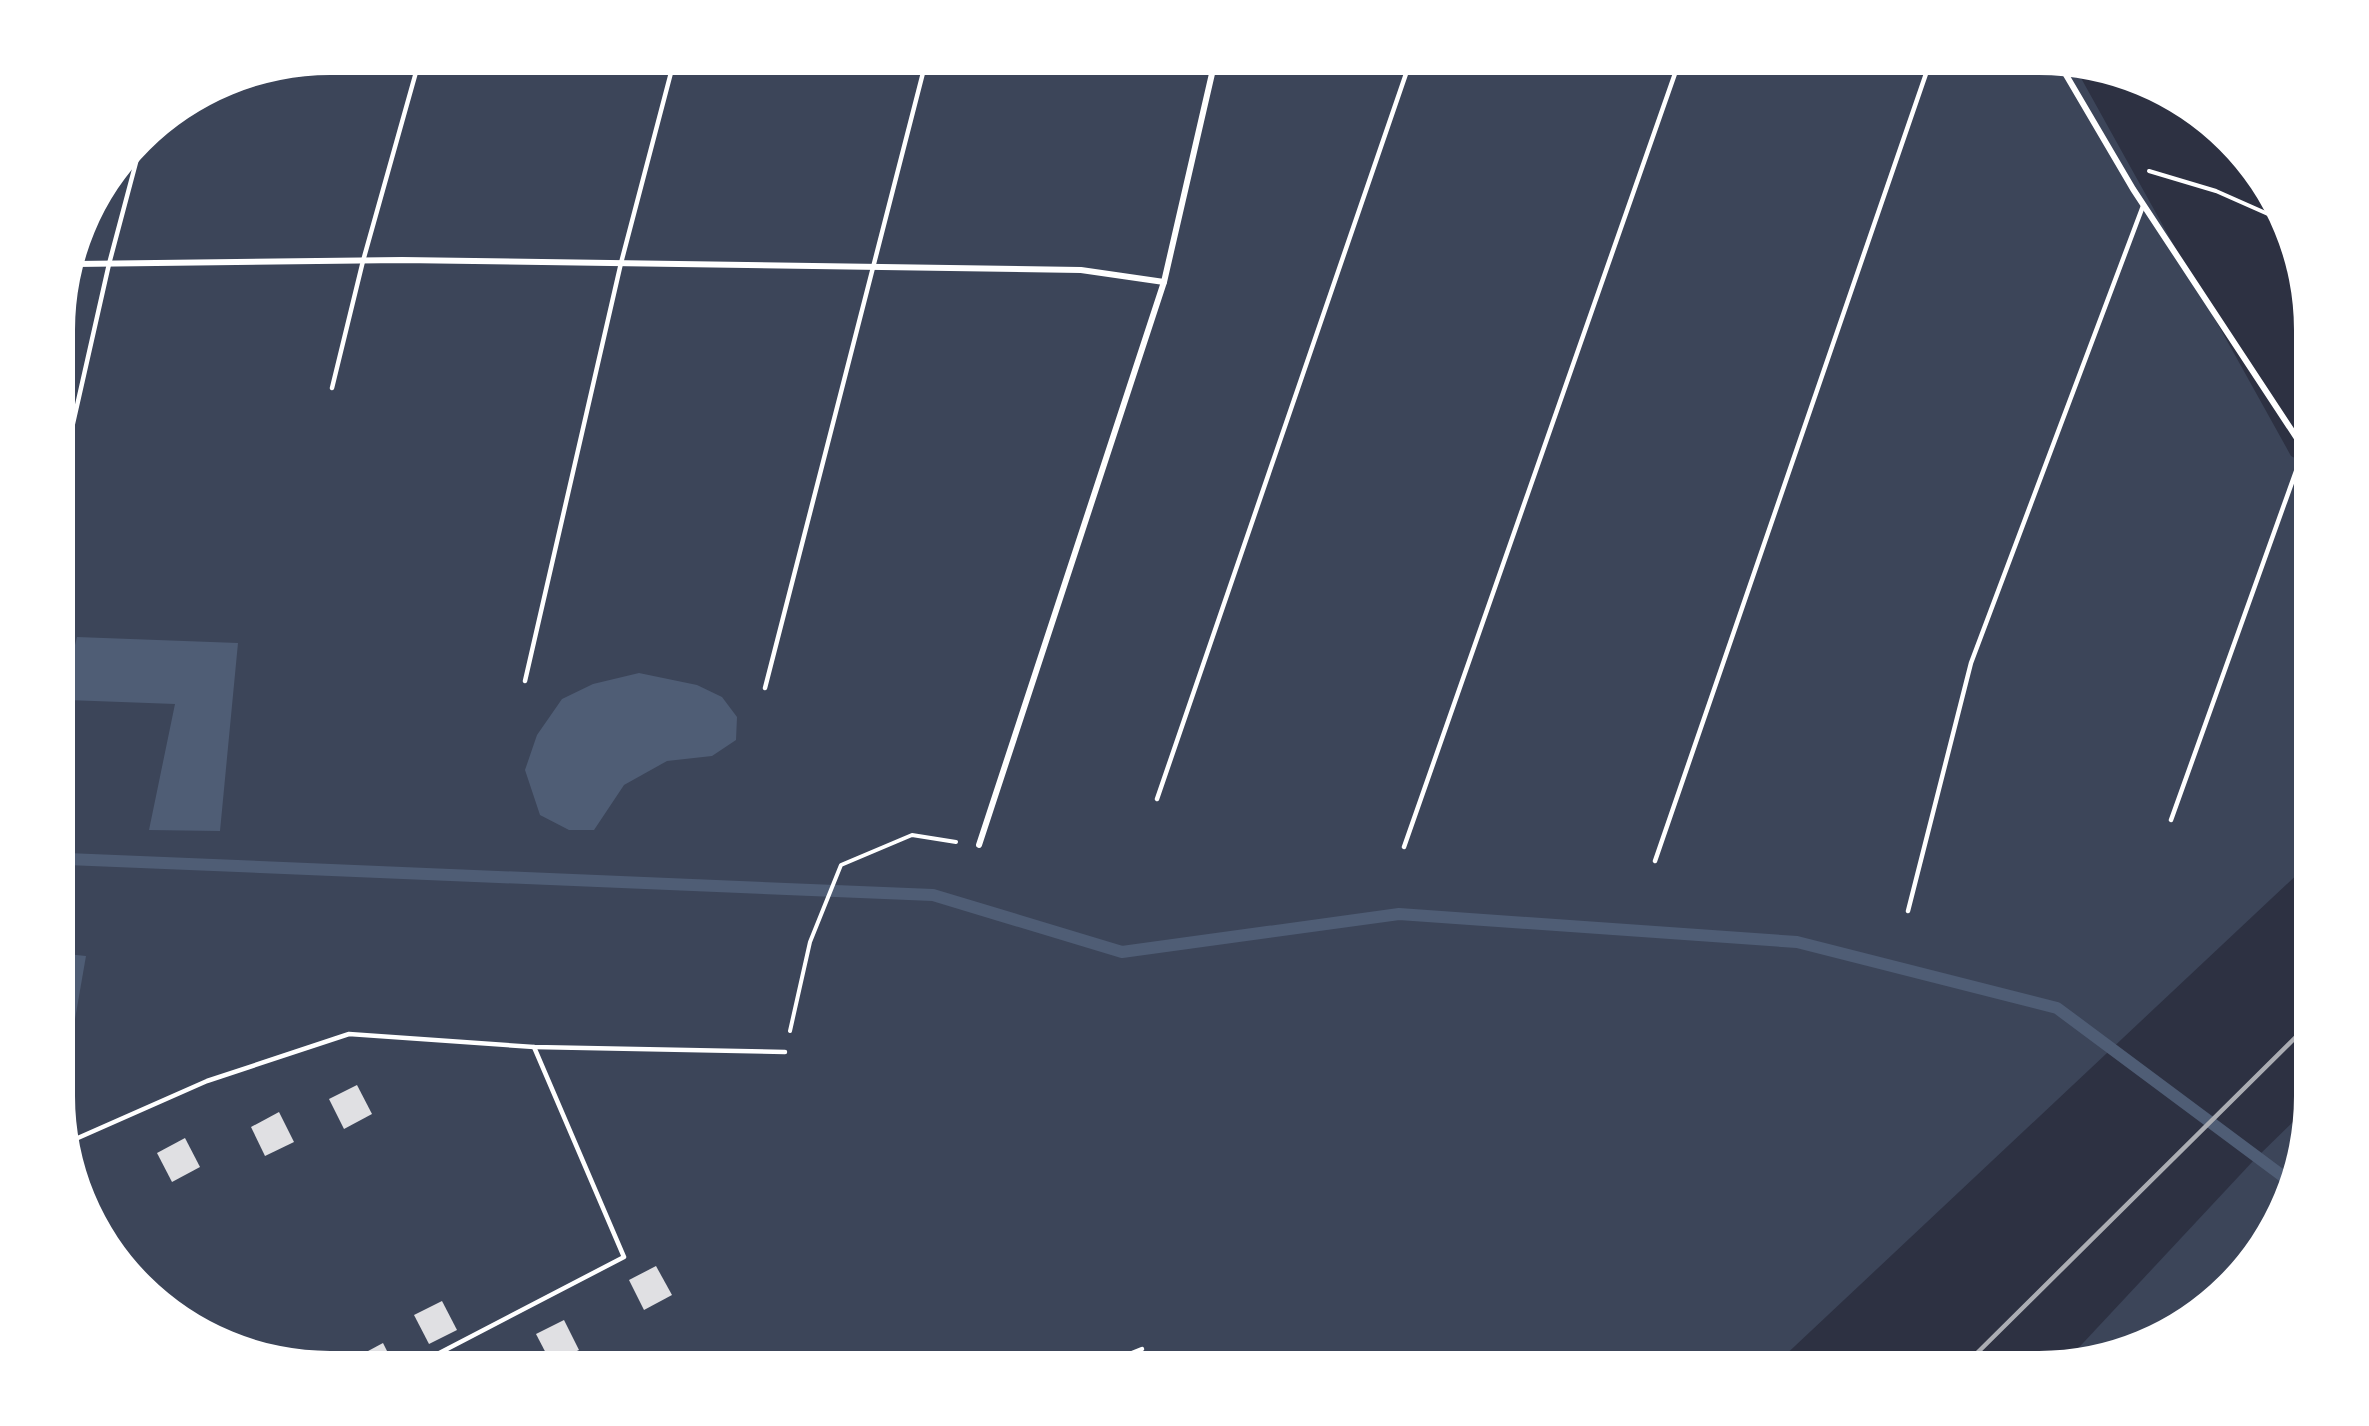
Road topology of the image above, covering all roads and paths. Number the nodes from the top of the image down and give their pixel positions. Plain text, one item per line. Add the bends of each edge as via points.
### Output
1 (415, 75) edge
2 (671, 75) edge
3 (922, 75) edge
4 (1211, 75) edge
5 (1405, 75) edge
6 (1674, 75) edge
7 (1925, 75) edge
8 (2067, 77) edge
9 (2117, 162) junction
10 (135, 166) edge
11 (2144, 206) junction
12 (2266, 213) edge
13 (363, 261) junction
14 (621, 263) junction
15 (84, 264) edge
16 (109, 264) junction
17 (873, 267) junction
18 (1164, 282) junction
19 (332, 388) dead end
20 (75, 415) edge
21 (2294, 434) edge
22 (2294, 477) edge
23 (525, 681) dead end
24 (765, 688) dead end
25 (1157, 799) dead end
26 (2171, 820) dead end
27 (979, 845) joint
28 (1404, 847) dead end
29 (1655, 861) dead end
30 (1908, 911) dead end
31 (534, 1047) junction
32 (785, 1052) joint
33 (79, 1138) edge
34 (1142, 1349) dead end
35 (443, 1351) edge
36 (1137, 1351) edge

1 - 13 lane
2 - 14 lane
3 - 17 lane
4 - 18 street
5 - 25 lane
6 - 28 lane
7 - 29 lane
8 - 9 street
9 - 11 street
9 - 12 path via 2216,190
10 - 16 lane
11 - 21 street
11 - 30 lane via 1971,663
13 - 14 street
13 - 16 street
13 - 19 lane
14 - 17 street
14 - 23 lane
15 - 16 street
16 - 20 lane
17 - 18 street via 1081,270
17 - 24 lane
18 - 27 street
22 - 26 lane
27 - 32 path via 912,835 841,865 810,942
31 - 32 lane
31 - 33 lane via 349,1034 207,1081
31 - 35 lane via 624,1257
34 - 36 lane

